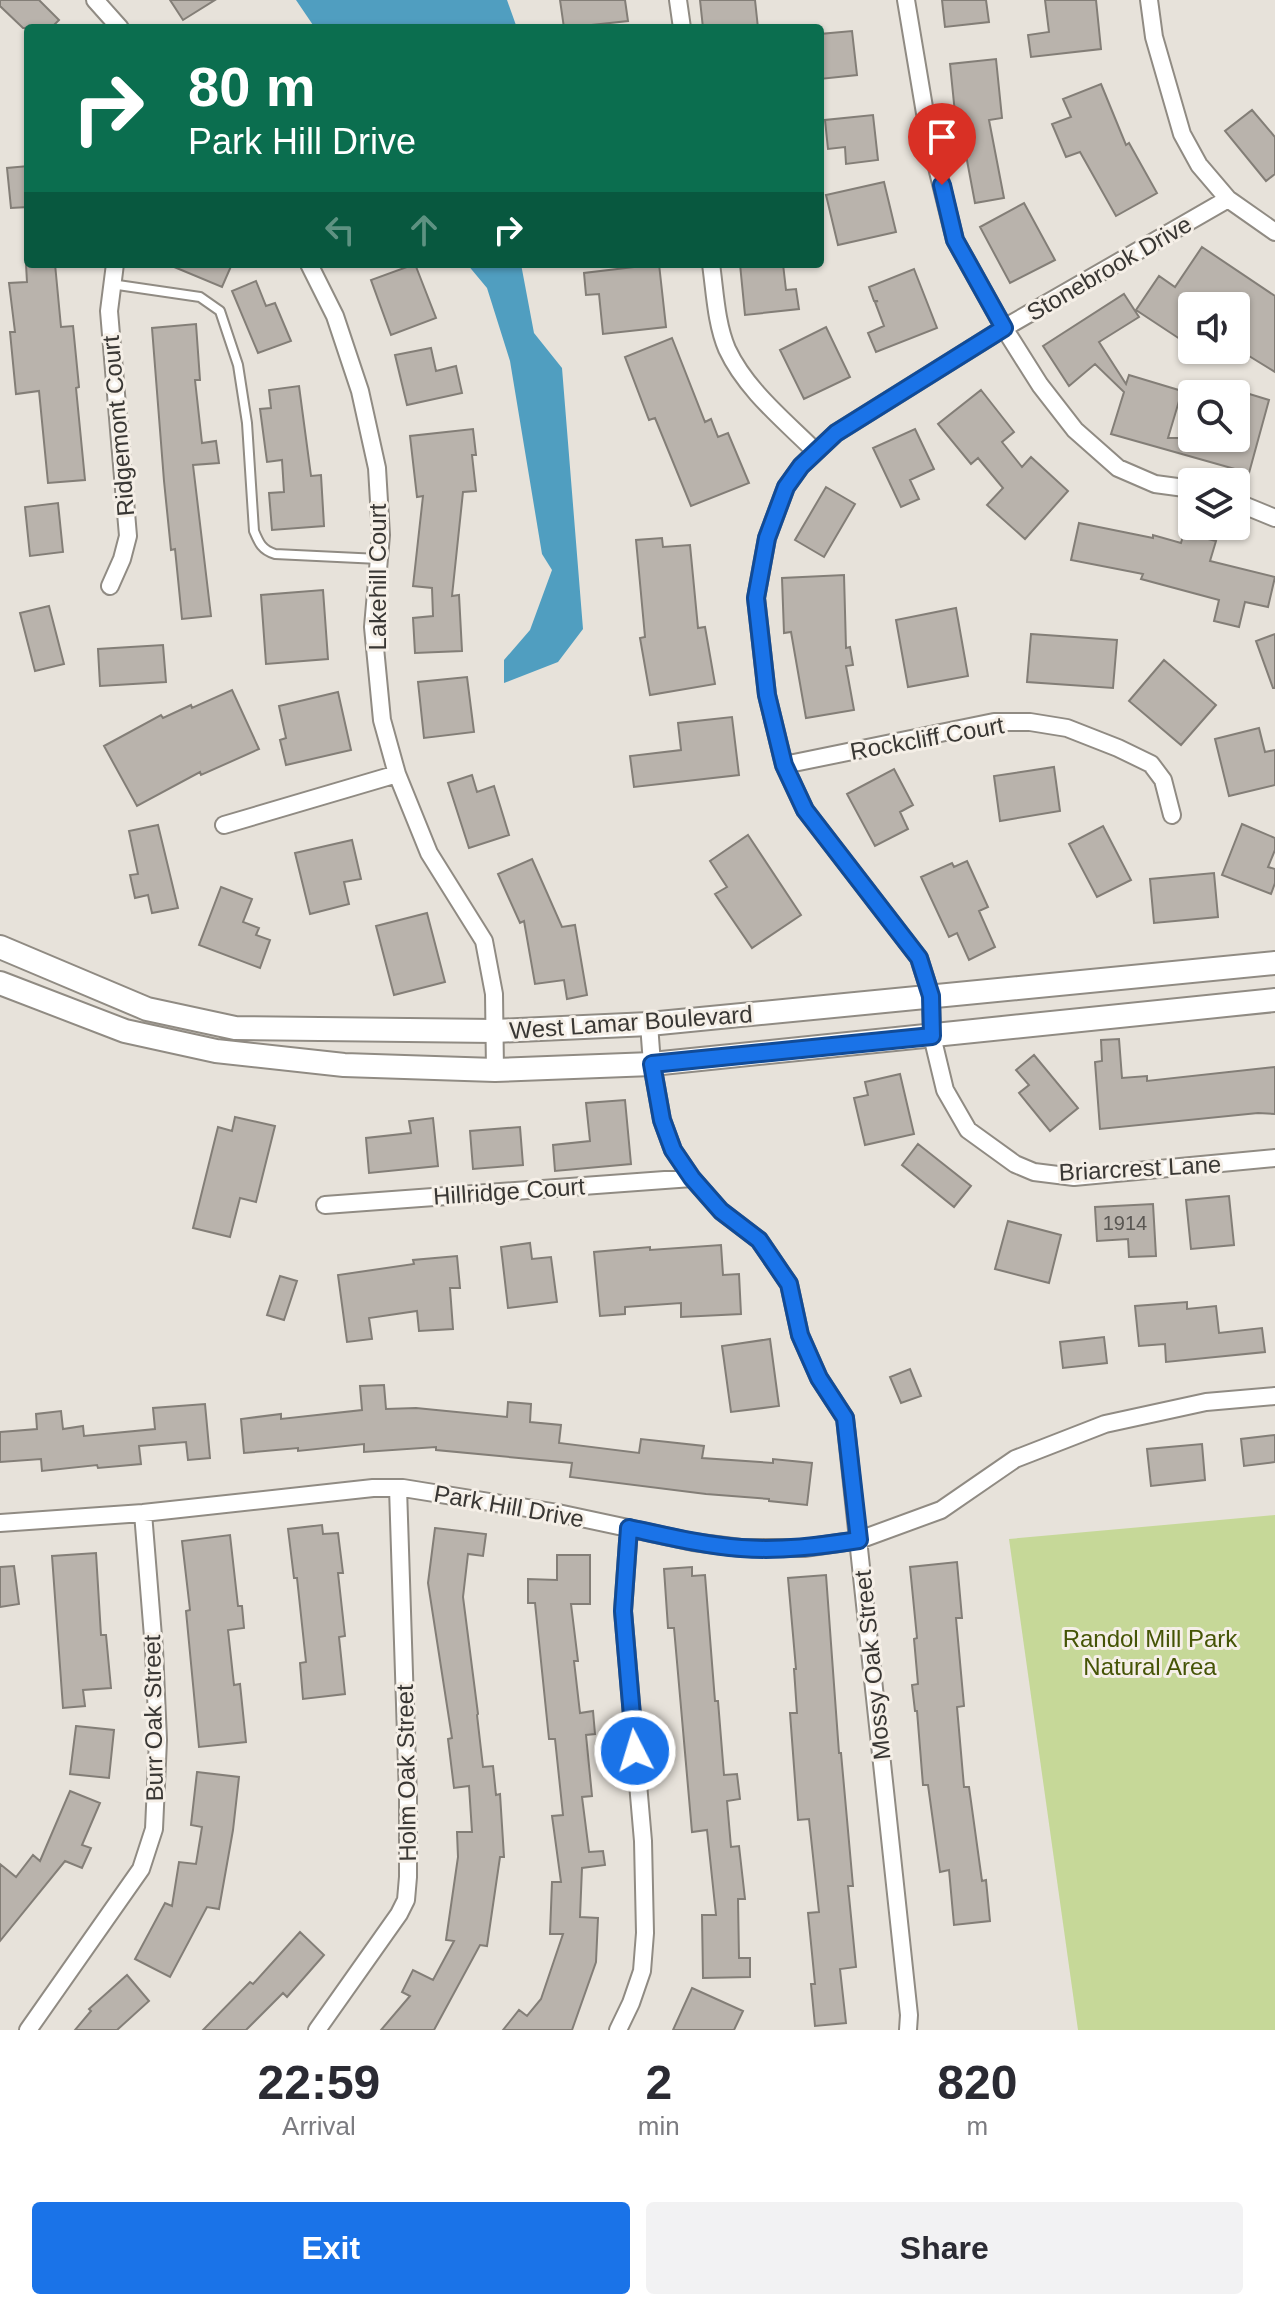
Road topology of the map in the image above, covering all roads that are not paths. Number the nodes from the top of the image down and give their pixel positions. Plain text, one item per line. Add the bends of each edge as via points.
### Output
1 (95, 0) edge
2 (678, 0) edge
3 (906, 0) edge
4 (1149, 0) edge
5 (116, 24) edge
6 (681, 24) edge
7 (1228, 199) junction
8 (1275, 232) edge
9 (114, 268) edge
10 (311, 268) edge
11 (712, 268) edge
12 (111, 284) junction
13 (1004, 328) junction
14 (816, 452) junction
15 (1178, 487) edge
16 (1250, 508) edge
17 (1275, 518) edge
18 (379, 559) junction
19 (110, 586) dead end
20 (784, 765) junction
21 (397, 774) junction
22 (1172, 815) dead end
23 (224, 825) dead end
24 (0, 947) edge
25 (1275, 963) edge
26 (0, 983) edge
27 (931, 996) junction
28 (1275, 1000) edge
29 (649, 1024) junction
30 (495, 1031) junction
31 (932, 1036) junction
32 (652, 1064) junction
33 (495, 1070) junction
34 (1275, 1158) edge
35 (692, 1178) junction
36 (325, 1205) dead end
37 (1275, 1396) edge
38 (398, 1488) junction
39 (143, 1513) junction
40 (0, 1523) edge
41 (629, 1528) junction
42 (859, 1540) junction
43 (28, 2030) edge
44 (317, 2030) edge
45 (618, 2030) edge
46 (908, 2030) edge

1 - 5 street
2 - 6 street
3 - 13 street via 928,131 955,240
4 - 7 street via 1182,134 1199,165
7 - 8 street
7 - 13 street, Stonebrook Drive
9 - 12 street, Ridgemont Court
10 - 18 street, Lakehill Court via 335,316 360,391 377,468
11 - 14 street via 727,348 747,383
12 - 18 lane via 200,297 220,311 238,365 247,423 254,531 266,551
12 - 19 street, Ridgemont Court via 128,536
13 - 14 street, Stonebrook Drive via 836,433
13 - 15 street via 1075,430 1118,468 1155,484
14 - 20 street, Stonebrook Drive via 786,487 767,538 756,598 767,695
16 - 17 street
18 - 21 street, Lakehill Court via 373,627 382,720
20 - 22 street, Rockcliff Court via 994,722 1030,722 1067,728 1151,764 1163,780
20 - 27 street, Stonebrook Drive via 805,810 919,958
21 - 23 street
21 - 30 street, Lakehill Court via 429,853 484,941
24 - 30 main road, West Lamar Boulevard via 147,1009 235,1028
25 - 27 main road, West Lamar Boulevard
26 - 33 main road, West Lamar Boulevard via 125,1031 216,1051 344,1065
27 - 29 main road, West Lamar Boulevard
27 - 31 street, Briarcrest Lane
28 - 31 main road, West Lamar Boulevard
29 - 30 main road, West Lamar Boulevard
29 - 32 street, Mossy Oak Street
30 - 33 street, Lakehill Court
31 - 32 main road, West Lamar Boulevard
31 - 34 street, Briarcrest Lane via 945,1090 968,1130 1034,1172 1074,1177
32 - 33 main road, West Lamar Boulevard
32 - 35 street, Mossy Oak Street via 662,1120 673,1150
35 - 36 street, Hillridge Court
35 - 42 street, Mossy Oak Street via 721,1211 759,1240 789,1284 800,1335 845,1418
37 - 42 street, Park Hill Drive via 1206,1402 1105,1424 1015,1459 941,1510
38 - 39 street, Park Hill Drive
38 - 41 street, Park Hill Drive
38 - 44 street, Holm Oak Street via 406,1900
39 - 40 street, Park Hill Drive
39 - 43 street, Burr Oak Street via 158,1740 154,1829 141,1869
41 - 42 street, Park Hill Drive via 741,1548 804,1548
41 - 45 street via 623,1611 643,1841 645,1933 642,1971
42 - 46 street, Mossy Oak Street

